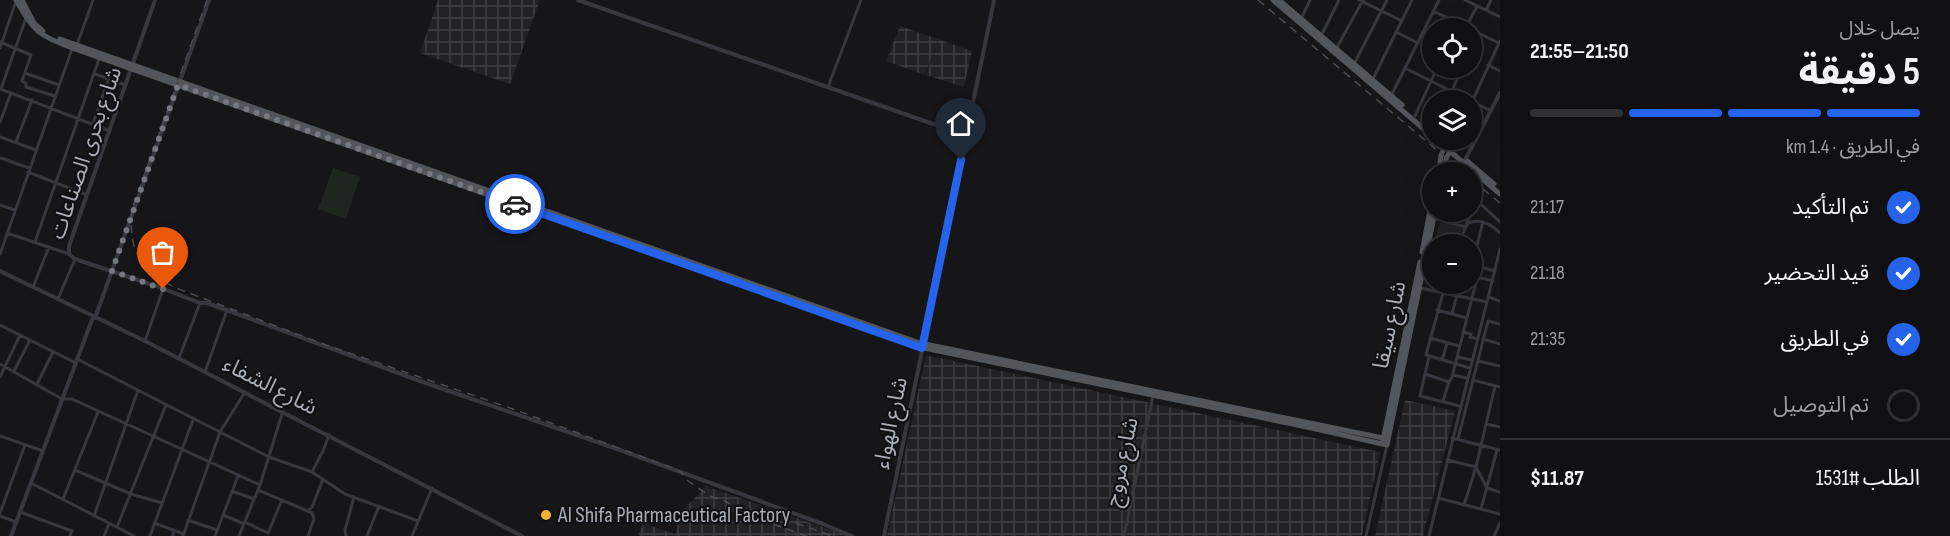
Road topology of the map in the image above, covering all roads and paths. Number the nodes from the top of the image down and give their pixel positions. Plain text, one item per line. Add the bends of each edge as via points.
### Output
1 (16, 0) edge
2 (22, 0) edge
3 (93, 0) edge
4 (155, 0) edge
5 (209, 0) edge
6 (578, 0) edge
7 (861, 0) edge
8 (994, 0) edge
9 (1273, 0) edge
10 (1279, 0) edge
11 (1310, 0) edge
12 (1339, 0) edge
13 (1387, 0) edge
14 (1412, 0) edge
15 (1439, 0) edge
16 (1465, 0) edge
17 (1491, 0) edge
18 (1361, 1) edge
19 (1477, 6) junction
20 (1486, 10) junction
21 (1382, 11) junction
22 (1433, 11) junction
23 (27, 16) junction
24 (1500, 17) edge
25 (1430, 18) edge
26 (1448, 18) edge
27 (1473, 18) edge
28 (1301, 19) junction
29 (1402, 21) junction
30 (1396, 32) junction
31 (1482, 34) edge
32 (1422, 35) edge
33 (1321, 36) junction
34 (1499, 42) edge
35 (1, 43) edge
36 (1418, 43) junction
37 (74, 46) junction
38 (0, 48) edge
39 (16, 49) junction
40 (1336, 49) junction
41 (100, 57) junction
42 (1354, 64) junction
43 (1488, 65) junction
44 (132, 66) junction
45 (1405, 68) junction
46 (1500, 71) edge
47 (25, 73) junction
48 (95, 74) junction
49 (109, 78) junction
50 (1432, 78) edge
51 (1457, 78) edge
52 (1372, 80) junction
53 (1431, 81) junction
54 (179, 83) junction
55 (59, 85) junction
56 (126, 85) junction
57 (828, 87) junction
58 (1, 89) edge
59 (1452, 90) joint
60 (1477, 90) edge
61 (10, 93) junction
62 (1500, 93) edge
63 (55, 96) junction
64 (1391, 96) junction
65 (32, 100) junction
66 (1498, 104) edge
67 (1482, 106) edge
68 (51, 107) junction
69 (1491, 111) junction
70 (1415, 116) junction
71 (79, 119) junction
72 (0, 122) edge
73 (1422, 122) edge
74 (93, 124) junction
75 (1422, 127) edge
76 (110, 131) junction
77 (0, 137) edge
78 (966, 137) junction
79 (16, 142) junction
80 (36, 150) junction
81 (1453, 150) edge
82 (0, 159) edge
83 (1465, 161) junction
84 (29, 170) junction
85 (55, 184) junction
86 (1500, 189) edge
87 (1500, 194) edge
88 (87, 195) junction
89 (1482, 205) edge
90 (0, 206) edge
91 (15, 210) junction
92 (1428, 222) edge
93 (1444, 222) edge
94 (1467, 222) edge
95 (1483, 222) junction
96 (1500, 222) edge
97 (1466, 227) junction
98 (7, 233) junction
99 (1500, 233) edge
100 (1463, 234) edge
101 (1479, 234) edge
102 (35, 242) junction
103 (49, 247) junction
104 (1500, 249) edge
105 (0, 254) edge
106 (69, 254) junction
107 (75, 259) junction
108 (1482, 268) edge
109 (0, 271) edge
110 (112, 271) junction
111 (1495, 271) junction
112 (1422, 272) edge
113 (1482, 278) edge
114 (1493, 281) junction
115 (33, 287) junction
116 (1419, 288) junction
117 (163, 289) junction
118 (1422, 289) edge
119 (1444, 294) edge
120 (1449, 294) edge
121 (1473, 294) edge
122 (1458, 296) junction
123 (1489, 297) junction
124 (1472, 298) junction
125 (58, 300) junction
126 (1500, 301) edge
127 (1488, 302) junction
128 (200, 303) junction
129 (227, 310) junction
130 (1437, 310) junction
131 (1452, 314) junction
132 (94, 317) junction
133 (1467, 318) junction
134 (1486, 320) junction
135 (1500, 324) edge
136 (0, 325) edge
137 (1463, 332) junction
138 (20, 335) junction
139 (1430, 338) junction
140 (1481, 339) junction
141 (30, 340) junction
142 (145, 341) junction
143 (1447, 343) junction
144 (1500, 344) edge
145 (923, 346) junction
146 (1460, 346) junction
147 (53, 352) junction
148 (1429, 357) junction
149 (1457, 357) junction
150 (179, 358) junction
151 (1442, 360) junction
152 (1472, 360) junction
153 (77, 361) junction
154 (1478, 361) junction
155 (1455, 364) junction
156 (2, 365) edge
157 (1500, 366) edge
158 (1470, 368) junction
159 (14, 371) junction
160 (205, 372) junction
161 (1059, 374) junction
162 (1425, 374) junction
163 (1453, 375) junction
164 (0, 377) edge
165 (1467, 378) junction
166 (1473, 380) junction
167 (1449, 382) junction
168 (37, 384) junction
169 (1498, 387) edge
170 (138, 390) junction
171 (245, 392) junction
172 (1153, 396) junction
173 (62, 399) junction
174 (1443, 401) junction
175 (166, 405) junction
176 (1460, 406) junction
177 (99, 411) junction
178 (283, 411) junction
179 (194, 419) junction
180 (126, 424) junction
181 (1486, 424) junction
182 (1500, 427) edge
183 (220, 432) junction
184 (329, 435) junction
185 (0, 436) edge
186 (154, 437) junction
187 (1452, 438) junction
188 (1458, 440) junction
189 (1385, 442) junction
190 (25, 445) junction
191 (1481, 445) junction
192 (182, 450) junction
193 (1499, 450) edge
194 (43, 451) junction
195 (269, 458) junction
196 (1447, 460) junction
197 (210, 462) junction
198 (1476, 467) junction
199 (75, 470) junction
200 (312, 472) junction
201 (238, 475) junction
202 (322, 479) junction
203 (31, 483) junction
204 (106, 483) junction
205 (260, 485) junction
206 (432, 488) junction
207 (1487, 488) junction
208 (258, 490) junction
209 (232, 492) junction
210 (1500, 492) edge
211 (131, 494) junction
212 (354, 497) junction
213 (1438, 498) junction
214 (63, 499) junction
215 (254, 499) junction
216 (282, 500) junction
217 (162, 503) junction
218 (1464, 505) junction
219 (379, 506) junction
220 (1481, 509) junction
221 (308, 511) junction
222 (20, 513) junction
223 (0, 514) edge
224 (1500, 514) edge
225 (223, 515) junction
226 (94, 516) junction
227 (188, 520) junction
228 (418, 521) junction
229 (16, 522) junction
230 (109, 523) junction
231 (154, 523) junction
232 (245, 523) junction
233 (1500, 523) edge
234 (117, 527) junction
235 (173, 530) junction
236 (217, 530) junction
237 (268, 534) edge
238 (1497, 534) edge
239 (183, 535) edge
240 (11, 536) edge
241 (70, 536) edge
242 (104, 536) edge
243 (134, 536) edge
244 (150, 536) edge
245 (173, 536) edge
246 (215, 536) edge
247 (239, 536) edge
248 (308, 536) edge
249 (346, 536) edge
250 (367, 536) edge
251 (412, 536) edge
252 (522, 536) edge
253 (852, 536) edge
254 (884, 536) edge
255 (1124, 536) edge
256 (1366, 536) edge
257 (1429, 536) edge

1 - 23 main road
1 - 35 street
2 - 23 main road
3 - 37 street
4 - 44 street, شارع بحرى الصناعات
5 - 54 street
6 - 57 street
7 - 57 street
8 - 78 street, شارع الهواء
9 - 75 main road
10 - 28 main road
11 - 28 street
12 - 33 street
13 - 21 street
14 - 29 street
15 - 22 street
16 - 19 street
17 - 20 street
18 - 21 street
18 - 40 street
19 - 20 street
19 - 27 street
20 - 24 street
21 - 29 street
21 - 42 street
22 - 25 street
22 - 26 street
23 - 37 main road via 40,30
23 - 39 street
28 - 33 main road
29 - 30 street
30 - 36 street
30 - 52 street
31 - 34 street
32 - 36 street
33 - 40 main road
34 - 43 street
35 - 38 street
35 - 39 street
36 - 45 street
37 - 41 main road
37 - 44 main road
37 - 55 street
39 - 47 street via 31,55
39 - 58 street
40 - 42 main road
41 - 44 main road
41 - 48 street
42 - 52 main road
43 - 46 street
43 - 60 street
44 - 54 main road
44 - 56 street, شارع بحرى الصناعات
45 - 53 street
45 - 64 street
47 - 55 street
47 - 63 street via 22,81 26,87
48 - 49 street
48 - 71 street
49 - 56 street
49 - 74 street
50 - 53 street
51 - 59 street
52 - 64 main road
53 - 59 street
53 - 70 street
54 - 110 street
54 - 145 main road
55 - 63 street
56 - 76 street, شارع بحرى الصناعات
57 - 78 street
58 - 61 street
61 - 65 street
61 - 72 street
62 - 66 street
63 - 68 street
64 - 70 main road
65 - 68 street
65 - 79 street
66 - 69 street
67 - 69 street
68 - 71 street
68 - 80 street
69 - 83 street
70 - 73 main road
71 - 74 street
71 - 85 street
74 - 76 street
76 - 88 street, شارع بحرى الصناعات
77 - 79 street
78 - 145 street, شارع الهواء
79 - 80 street
80 - 84 street
81 - 83 main road
82 - 84 street
83 - 86 main road
83 - 87 main road
84 - 85 street
84 - 91 street
85 - 88 street
85 - 102 street
88 - 106 street, شارع بحرى الصناعات
89 - 96 street
90 - 91 street
91 - 98 street
92 - 189 main road, شارع سيقا
93 - 97 street
94 - 97 street
95 - 97 street via 1471,221
95 - 99 street
95 - 101 street
97 - 100 street
98 - 102 street
98 - 105 street
102 - 103 street
103 - 106 street
103 - 115 street
104 - 111 street
106 - 107 street, شارع بحرى الصناعات
107 - 110 street, شارع بحرى الصناعات
107 - 125 street
108 - 111 street
109 - 115 street, شارع الشفاء
110 - 117 street, شارع بحرى الصناعات
110 - 132 street
111 - 114 street
112 - 116 main road, شارع سيقا
113 - 114 street
114 - 123 street
115 - 125 street, شارع الشفاء
116 - 118 street
116 - 189 main road, شارع سيقا
117 - 128 street, شارع بحرى الصناعات
117 - 142 street
119 - 130 street
120 - 122 street
121 - 124 street
122 - 124 street
122 - 131 street
123 - 126 street
123 - 127 street
124 - 127 street
124 - 133 street
125 - 132 street, شارع الشفاء
127 - 134 street
128 - 129 street, شارع بحرى الصناعات
128 - 150 street
129 - 160 street
129 - 253 street, شارع بحرى الصناعات
130 - 131 street
130 - 139 street
131 - 133 street
132 - 142 street, شارع الشفاء
132 - 153 street
133 - 137 street
134 - 135 street
134 - 140 street
136 - 138 street
137 - 140 street
137 - 146 street
138 - 141 street
138 - 156 street
139 - 143 street
139 - 148 street via 1426,353
140 - 144 street
140 - 152 street
140 - 154 street
141 - 147 street
141 - 159 street
142 - 150 street, شارع الشفاء
143 - 146 street
143 - 151 street
145 - 161 main road
145 - 254 street, شارع الهواء
146 - 149 street
147 - 153 street
147 - 168 street
148 - 151 street
148 - 162 street
149 - 152 street
149 - 155 street
150 - 160 street, شارع الشفاء
151 - 155 street
152 - 154 street
152 - 158 street
153 - 170 street
153 - 173 street
154 - 157 street
154 - 166 street
155 - 158 street
155 - 163 street
156 - 159 street
156 - 164 street
158 - 165 street
159 - 168 street
160 - 171 street, شارع الشفاء
161 - 172 main road
161 - 189 main road
162 - 167 street
162 - 174 street via 1420,396
163 - 165 street
163 - 167 street
165 - 176 street
166 - 169 street
166 - 188 street
167 - 174 street
168 - 173 street
169 - 181 street
170 - 175 street
170 - 180 street
171 - 178 street, شارع الشفاء
171 - 183 street
172 - 189 main road
172 - 255 street, شارع مروج
173 - 177 street via 72,399
173 - 194 street
174 - 176 street
175 - 179 street
175 - 186 street
176 - 187 street
177 - 180 street
177 - 199 street
178 - 184 street, شارع الشفاء
178 - 195 street
179 - 183 street
179 - 192 street
180 - 186 street
180 - 204 street
181 - 182 street
181 - 191 street
183 - 195 street
183 - 197 street
184 - 200 street
184 - 206 street, شارع الشفاء
185 - 190 street
186 - 192 street
186 - 211 street
187 - 188 street
187 - 196 street
188 - 191 street
189 - 256 street, شارع سيقا
190 - 194 street
190 - 223 street
191 - 193 street
191 - 198 street
192 - 197 street
192 - 217 street
193 - 207 street
194 - 203 street
195 - 200 street
195 - 205 street
196 - 198 street
196 - 213 street
197 - 201 street
197 - 227 street
198 - 207 street
198 - 218 street
199 - 204 street
199 - 214 street
200 - 202 street
201 - 205 street
201 - 209 street
202 - 212 street
202 - 221 street
203 - 214 street
203 - 222 street
204 - 211 street
204 - 226 street
205 - 208 street
206 - 228 street
206 - 252 street, شارع الشفاء
207 - 210 street
207 - 220 street
208 - 215 street
208 - 216 street
209 - 215 street
209 - 225 street
211 - 217 street
211 - 234 street
212 - 219 street
212 - 249 street
213 - 218 street
213 - 257 street
214 - 226 street
215 - 232 street
216 - 221 street
216 - 237 street
217 - 231 street
218 - 220 street
219 - 228 street
219 - 250 street
220 - 224 street
221 - 248 street via 315,517
222 - 229 street
222 - 241 street via 72,531
223 - 229 street
225 - 232 street
225 - 236 street
226 - 230 street
227 - 236 street
227 - 239 street
228 - 251 street
229 - 240 street
230 - 234 street
230 - 242 street
231 - 235 street
231 - 244 street
232 - 237 street
232 - 247 street
233 - 238 street
234 - 243 street
235 - 239 street
235 - 245 street
236 - 246 street

